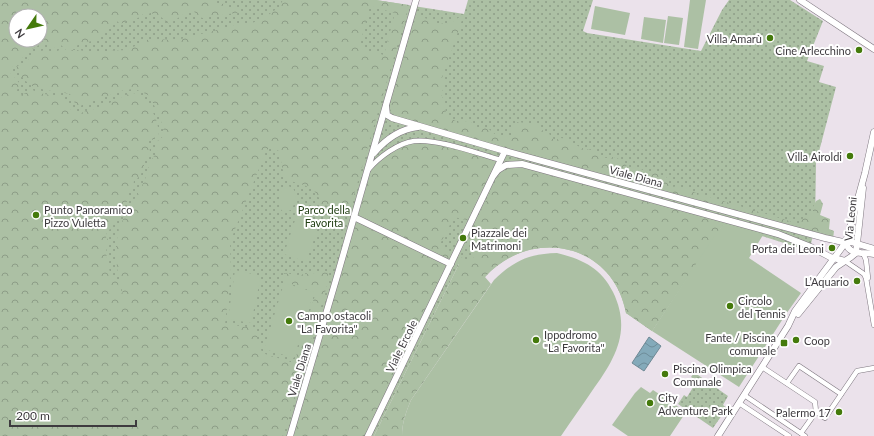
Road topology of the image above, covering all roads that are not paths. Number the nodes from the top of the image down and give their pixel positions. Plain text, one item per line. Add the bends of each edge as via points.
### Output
1 (416, 0) edge
2 (800, 0) edge
3 (874, 49) edge
4 (386, 106) junction
5 (422, 127) junction
6 (874, 132) edge
7 (505, 151) junction
8 (372, 155) junction
9 (501, 160) junction
10 (367, 171) junction
11 (865, 172) junction
12 (494, 175) junction
13 (354, 217) junction
14 (854, 247) junction
15 (871, 248) edge
16 (863, 253) junction
17 (874, 254) edge
18 (835, 258) junction
19 (845, 261) junction
20 (451, 264) junction
21 (868, 284) junction
22 (873, 314) edge
23 (874, 324) edge
24 (788, 326) junction
25 (762, 367) junction
26 (874, 368) edge
27 (787, 383) junction
28 (841, 394) junction
29 (744, 396) junction
30 (739, 403) junction
31 (816, 412) junction
32 (803, 434) edge
33 (290, 436) edge
34 (368, 436) edge
35 (718, 436) edge
36 (788, 436) edge

1 - 4 street
2 - 3 street
4 - 5 street, Viale Diana via 389,117
4 - 8 street, Viale Diana
5 - 7 street, Viale Diana
5 - 8 street, Viale Diana via 397,133
6 - 11 street, Via Leoni
7 - 9 street, Viale Ercole
7 - 14 street, Viale Diana
8 - 10 street, Viale Diana
9 - 10 street via 440,143 416,141 395,148
9 - 12 street, Viale Ercole
10 - 13 street, Viale Diana
11 - 14 street, Via Leoni
11 - 14 street, Via Leoni
12 - 18 street, Viale Diana via 506,165 522,164 778,234
12 - 20 street, Viale Ercole
13 - 20 street
13 - 33 street, Viale Diana
14 - 15 street via 862,244
14 - 16 street
14 - 18 street, Via Leoni
14 - 19 street, Via Leoni
16 - 17 street
16 - 21 street
18 - 19 street, Viale Diana
18 - 24 street, Via Leoni
19 - 21 street via 864,274
19 - 24 street, Via Leoni via 836,267
20 - 34 street, Viale Ercole
21 - 22 street
22 - 23 street
24 - 25 street
25 - 27 street
25 - 29 street
26 - 28 street via 857,371
27 - 28 street via 799,366
27 - 31 street via 815,402
28 - 31 street via 824,418
29 - 30 street
29 - 32 street
30 - 35 street
30 - 36 street
31 - 32 street

